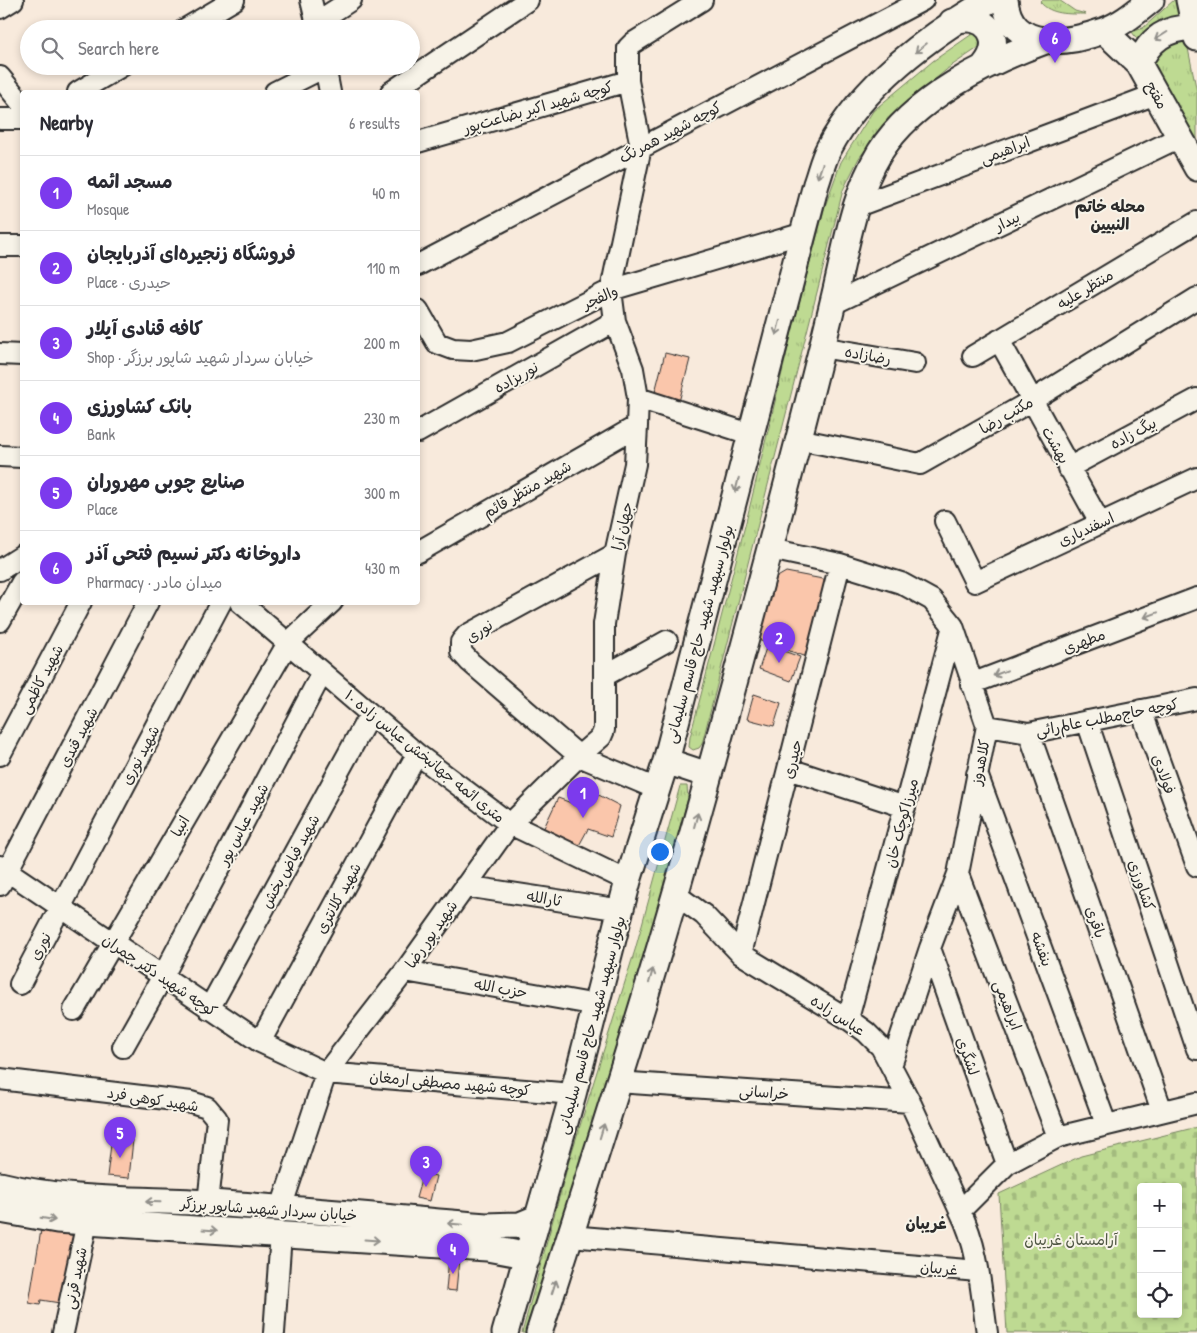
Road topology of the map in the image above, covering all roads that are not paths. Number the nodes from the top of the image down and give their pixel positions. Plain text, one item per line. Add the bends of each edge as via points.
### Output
1 (12, 0) edge
2 (234, 0) edge
3 (311, 0) edge
4 (351, 0) edge
5 (528, 0) edge
6 (702, 0) edge
7 (923, 0) edge
8 (990, 0) edge
9 (1005, 0) edge
10 (1151, 0) edge
11 (1189, 0) edge
12 (0, 8) edge
13 (200, 20) edge
14 (316, 20) edge
15 (326, 20) edge
16 (952, 22) junction
17 (1104, 31) junction
18 (1196, 33) edge
19 (1045, 41) junction
20 (1139, 64) junction
21 (984, 66) junction
22 (420, 73) edge
23 (107, 75) edge
24 (309, 75) edge
25 (327, 75) edge
26 (416, 75) edge
27 (0, 77) edge
28 (628, 81) junction
29 (81, 90) edge
30 (279, 90) edge
31 (330, 90) edge
32 (394, 90) edge
33 (1156, 94) junction
34 (20, 102) edge
35 (0, 119) edge
36 (20, 119) edge
37 (1180, 137) junction
38 (420, 141) edge
39 (641, 147) junction
40 (1197, 168) edge
41 (854, 207) junction
42 (1197, 222) edge
43 (804, 233) junction
44 (0, 246) edge
45 (20, 246) edge
46 (420, 264) edge
47 (611, 290) junction
48 (1197, 298) edge
49 (833, 304) junction
50 (420, 314) edge
51 (615, 321) junction
52 (1000, 340) junction
53 (821, 347) junction
54 (0, 354) edge
55 (20, 355) edge
56 (973, 356) dead end
57 (915, 363) dead end
58 (638, 398) junction
59 (1197, 399) edge
60 (1032, 401) junction
61 (637, 426) junction
62 (420, 431) edge
63 (750, 434) junction
64 (798, 439) junction
65 (0, 456) edge
66 (20, 457) edge
67 (1068, 468) junction
68 (1197, 478) edge
69 (945, 521) dead end
70 (1100, 523) junction
71 (770, 549) junction
72 (420, 551) edge
73 (615, 554) junction
74 (20, 557) edge
75 (840, 564) junction
76 (0, 570) edge
77 (20, 586) edge
78 (1197, 598) edge
79 (79, 605) edge
80 (146, 605) edge
81 (219, 605) edge
82 (244, 605) edge
83 (329, 605) edge
84 (0, 621) edge
85 (953, 626) junction
86 (668, 641) dead end
87 (288, 643) junction
88 (322, 673) junction
89 (604, 676) junction
90 (971, 684) junction
91 (1197, 699) edge
92 (1141, 710) junction
93 (370, 714) junction
94 (1087, 721) junction
95 (987, 726) junction
96 (1029, 733) junction
97 (417, 754) junction
98 (0, 755) edge
99 (579, 756) junction
100 (666, 761) junction
101 (789, 770) junction
102 (977, 774) junction
103 (708, 775) junction
104 (657, 789) junction
105 (905, 808) junction
106 (510, 824) junction
107 (1197, 866) edge
108 (2, 874) edge
109 (958, 874) junction
110 (628, 882) junction
111 (465, 886) junction
112 (674, 894) junction
113 (60, 907) junction
114 (622, 910) junction
115 (112, 943) junction
116 (930, 948) junction
117 (741, 954) junction
118 (405, 971) junction
119 (163, 976) junction
120 (20, 984) dead end
121 (598, 1005) junction
122 (209, 1009) junction
123 (74, 1010) dead end
124 (848, 1019) junction
125 (260, 1042) junction
126 (123, 1046) dead end
127 (1197, 1049) edge
128 (891, 1066) junction
129 (326, 1073) junction
130 (0, 1079) edge
131 (617, 1082) junction
132 (574, 1094) junction
133 (910, 1102) junction
134 (1197, 1103) edge
135 (1162, 1111) junction
136 (1106, 1124) junction
137 (1058, 1138) junction
138 (1007, 1164) junction
139 (0, 1185) edge
140 (208, 1203) junction
141 (281, 1208) junction
142 (0, 1210) edge
143 (960, 1211) junction
144 (537, 1218) junction
145 (87, 1222) junction
146 (281, 1234) junction
147 (570, 1236) junction
148 (486, 1237) junction
149 (526, 1259) junction
150 (978, 1271) junction
151 (64, 1333) edge
152 (274, 1333) edge
153 (505, 1333) edge
154 (539, 1333) edge
155 (987, 1333) edge

1 - 12 street
2 - 13 street
3 - 14 street
4 - 15 street
5 - 22 street
6 - 28 street, کوچه شهید اکبر بضاعت‌پور via 628,48
7 - 39 street, کوچه شهید همرنگ
8 - 16 main road, بولوار سپهبد شهید حاج قاسم سلیمانی
9 - 19 main road via 1014,26 1022,34
10 - 17 main road via 1132,17
11 - 18 main road
16 - 21 main road via 972,18 989,29 994,48
16 -> 43 main road, بولوار سپهبد شهید حاج قاسم سلیمانی via 887,76 844,124 827,150
17 - 19 main road via 1080,38
17 - 20 main road, مفتح
18 -> 20 main road via 1174,29 1156,38
19 - 21 main road
20 - 33 main road, مفتح
21 - 41 main road via 929,102 898,129 882,150
23 - 29 street
24 - 30 street
25 - 31 street
26 - 32 street
27 - 34 street
28 - 38 street, کوچه شهید اکبر بضاعت‌پور
28 - 39 street
33 - 37 main road, مفتح
33 - 41 street, ابراهیمی
35 - 36 street
37 - 40 main road, مفتح
37 - 49 street, بیدار
39 - 46 street, کوچه شهید همرنگ
39 - 47 street, جهان آرا
41 - 49 main road
42 - 52 street, منتظر علیه
43 - 47 street, والفجر
43 -> 63 main road, بولوار سپهبد شهید حاج قاسم سلیمانی
44 - 45 street
47 - 50 street, والفجر via 508,342 471,350 453,349 436,343
47 - 51 street, جهان آرا
48 - 60 street, مکتب رضا
49 - 53 main road
51 - 58 street, جهان آرا via 633,369
51 - 62 street, نوریزاده
52 - 56 street, منتظر علیه
52 - 60 street, بهشت
53 - 57 street, رضازاده
53 - 64 main road
54 - 55 street
58 - 61 street, جهان آرا
58 - 63 street
59 - 67 street, بیگ زاده
60 - 64 street, مکتب رضا via 920,464
60 - 67 street, بهشت
61 - 72 street, شهید منتظر قائم
61 - 73 street, جهان آرا via 632,482
63 -> 100 main road, بولوار سپهبد شهید حاج قاسم سلیمانی
64 - 71 main road
65 - 66 street
67 - 70 street, بهشت
68 - 70 street, اسفندیاری
69 - 70 street, اسفندیاری via 975,582
71 - 75 street, کلاهدوز
71 - 103 main road
73 - 89 street, جهان آرا via 604,624
73 - 99 street, نوری via 467,635 461,642 461,652 470,662
74 - 76 street
75 - 85 street, کلاهدوز via 901,583 932,600
75 - 101 street, حیدری
77 - 84 street
78 -> 90 street, مطهری
79 - 98 street, شهید کاظمی
80 - 108 street, شهید قندی
81 - 113 street, شهید نوری
82 - 87 street, ۱۰ متری ائمه جهانبخش عباس زاده
83 - 87 street
85 - 90 street, کلاهدوز
85 - 105 street, میرزاکوچک خان
86 - 89 street
87 - 88 street, ۱۰ متری ائمه جهانبخش عباس زاده
87 - 115 street, انبیا
88 - 93 street, ۱۰ متری ائمه جهانبخش عباس زاده
88 - 119 street, شهید عباس پور
89 - 99 street, جهان آرا via 604,730 601,737
90 - 95 street, کلاهدوز
91 - 92 street, کوچه حاج‌مطلب عالم‌رائی
92 - 94 street, کوچه حاج‌مطلب عالم‌رائی
92 - 107 street, فولادی
93 - 97 street, ۱۰ متری ائمه جهانبخش عباس زاده
93 - 122 street, شهید فیاض بخش
94 - 96 street, کوچه حاج‌مطلب عالم‌رائی
94 - 127 street, کشاورزی
95 - 96 street, کوچه حاج‌مطلب عالم‌رائی
95 - 102 street, کلاهدوز
96 - 135 street, باقری
97 - 106 street, ۱۰ متری ائمه جهانبخش عباس زاده
97 - 125 street, شهید کلانتری
99 - 104 street
99 - 106 street, شهید پور رضا
100 - 103 main road
100 - 104 main road, بولوار سپهبد شهید حاج قاسم سلیمانی
101 - 105 street
101 - 117 street, حیدری
102 - 109 street, کلاهدوز
102 - 136 street, بنفشه
112 -> 103 main road
104 - 110 main road, بولوار سپهبد شهید حاج قاسم سلیمانی
105 - 124 street, میرزاکوچک خان
106 - 110 street, ۱۰ متری ائمه جهانبخش عباس زاده
106 - 111 street, شهید پور رضا
108 - 113 street, کوچه شهید دکتر چمران
109 - 116 street, کلاهدوز
109 - 137 street, ابراهیمی
110 - 114 main road, بولوار سپهبد شهید حاج قاسم سلیمانی
111 - 114 street, ثارالله
111 - 118 street, شهید پور رضا
112 - 117 street, عباس زاده via 704,915
131 -> 112 main road
113 - 115 street, کوچه شهید دکتر چمران
113 - 120 street, نوری
114 - 121 main road, بولوار سپهبد شهید حاج قاسم سلیمانی
115 - 119 street, کوچه شهید دکتر چمران
115 - 123 street, انبیا
116 - 128 street, کلاهدوز
116 - 138 street, لشگری
117 - 124 street, عباس زاده
118 - 121 street, حزب الله
118 - 129 street, شهید پور رضا
119 - 122 street, کوچه شهید دکتر چمران
119 - 126 street, شهید عباس پور
121 - 132 main road, بولوار سپهبد شهید حاج قاسم سلیمانی
122 - 125 street, کوچه شهید دکتر چمران
124 - 128 street, عباس زاده via 881,1047
125 - 129 street, کوچه شهید دکتر چمران
128 - 133 street, عباس زاده
129 - 132 street, کوچه شهید مصطفی ارمغان
129 - 141 street, شهید پور رضا
130 - 140 street, شهید کوهی فرد via 191,1102 207,1107 217,1119
131 - 133 street, خراسانی
147 -> 131 main road
132 - 144 main road, بولوار سپهبد شهید حاج قاسم سلیمانی
133 - 143 street, عباس زاده
134 - 135 street
135 - 136 street
136 - 137 street
137 - 138 street
138 - 143 street
140 -> 139 main road, خیابان سردار شهید شاپور برزگر via 104,1200
140 - 141 main road, خیابان سردار شهید شاپور برزگر
141 - 146 main road
148 -> 141 main road, خیابان سردار شهید شاپور برزگر
142 -> 145 main road, خیابان سردار شهید شاپور برزگر
143 - 150 street, غریبان via 968,1227
144 - 148 main road, خیابان سردار شهید شاپور برزگر
144 - 149 main road, بولوار سپهبد شهید حاج قاسم سلیمانی
145 -> 146 main road, خیابان سردار شهید شاپور برزگر
145 - 151 street, شهید قرنی
146 -> 148 main road, خیابان سردار شهید شاپور برزگر
146 - 152 street
147 - 150 street, غریبان
154 -> 147 main road
148 - 149 main road, خیابان سردار شهید شاپور برزگر
149 - 153 main road, بولوار سپهبد شهید حاج قاسم سلیمانی
150 - 155 street

